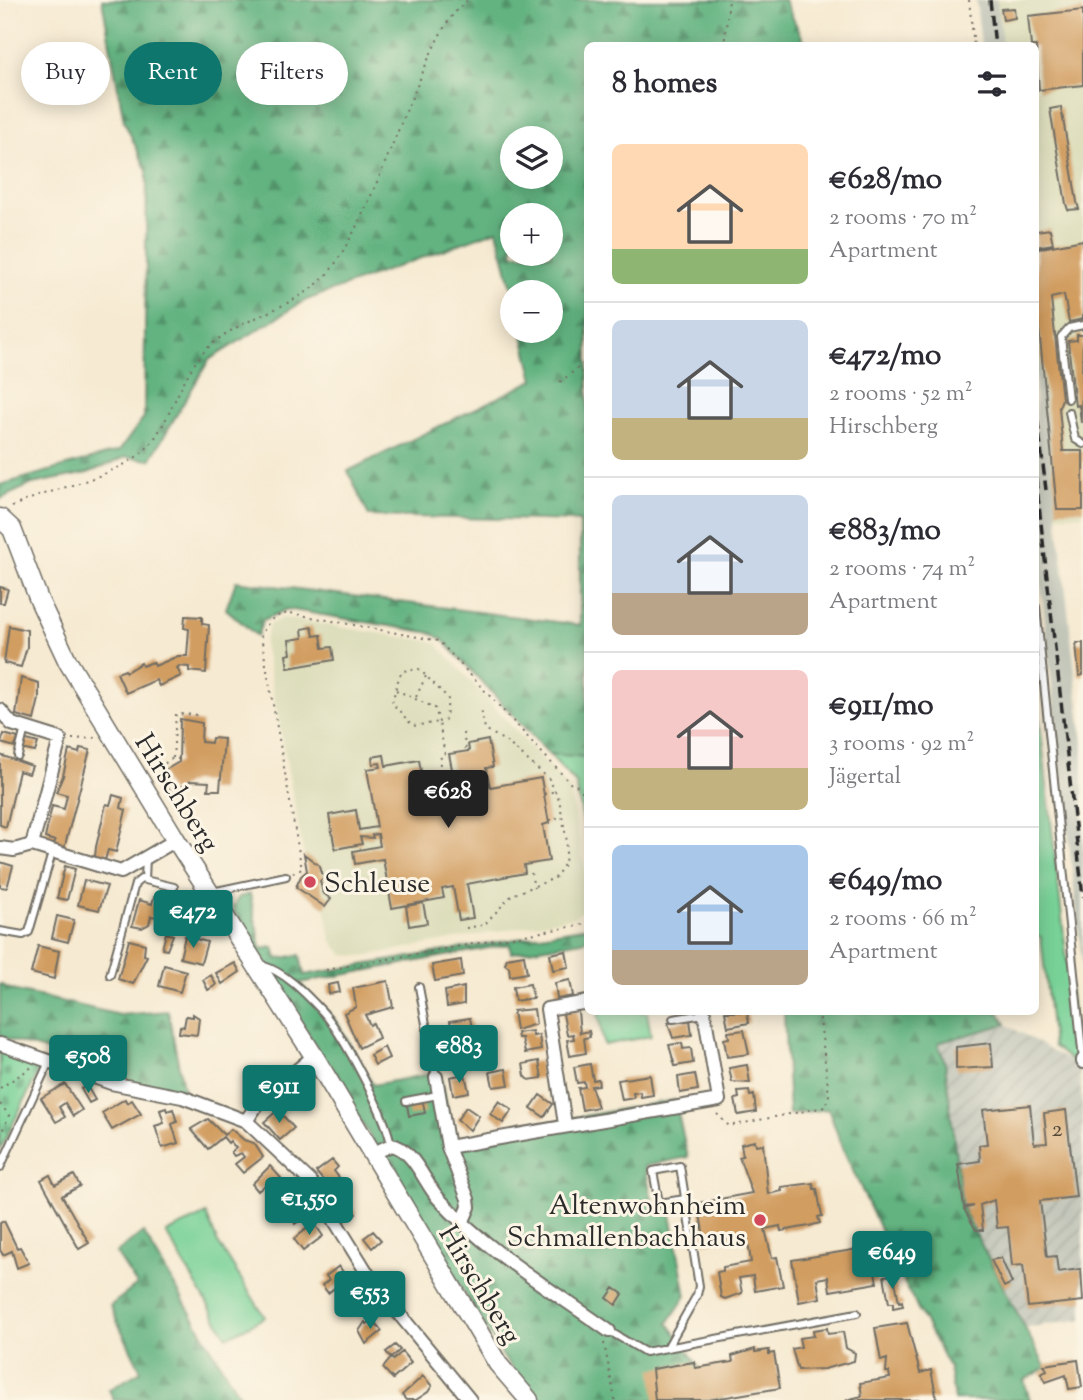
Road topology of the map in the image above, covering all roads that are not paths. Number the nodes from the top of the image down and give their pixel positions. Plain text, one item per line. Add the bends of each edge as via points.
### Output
1 (1083, 325) edge
2 (1068, 399) dead end
3 (1069, 412) dead end
4 (1083, 444) edge
5 (2, 519) edge
6 (1039, 636) edge
7 (0, 710) edge
8 (25, 728) junction
9 (18, 756) dead end
10 (176, 840) junction
11 (32, 845) junction
12 (0, 848) edge
13 (52, 853) junction
14 (146, 856) junction
15 (286, 876) road end
16 (145, 880) junction
17 (174, 887) dead end
18 (210, 893) junction
19 (0, 931) edge
20 (254, 964) junction
21 (110, 975) dead end
22 (419, 987) dead end
23 (584, 1003) edge
24 (694, 1015) edge
25 (704, 1015) edge
26 (673, 1019) dead end
27 (0, 1044) edge
28 (314, 1056) junction
29 (47, 1060) junction
30 (1083, 1061) edge
31 (436, 1077) joint
32 (439, 1095) junction
33 (405, 1101) dead end
34 (246, 1121) junction
35 (565, 1124) junction
36 (391, 1145) junction
37 (448, 1147) junction
38 (372, 1154) junction
39 (0, 1168) edge
40 (685, 1199) junction
41 (463, 1221) junction
42 (857, 1313) dead end
43 (608, 1331) joint
44 (667, 1348) junction
45 (470, 1400) edge
46 (528, 1400) edge

1 - 2 lane via 1069,328 1061,337
3 - 4 lane via 1075,439
5 - 10 street, Hirschberg via 12,529 38,600 68,662
6 - 30 lane
7 - 8 street via 12,724
8 - 9 lane
8 - 11 street via 60,739
10 - 14 street
10 - 18 street, Hirschberg
11 - 12 street
11 - 13 street
13 - 14 street via 121,872
13 - 19 lane via 29,932 23,936
14 - 16 lane
15 - 18 lane
16 - 17 lane
16 - 21 lane via 135,884
18 - 20 street, Hirschberg
20 - 28 street, Hirschberg
20 - 36 lane via 279,971 322,1011 355,1065 389,1132
22 - 31 lane
23 - 35 street via 547,1009
24 - 26 lane
25 - 35 street via 719,1100
27 - 29 street
28 - 34 street via 259,1102
28 - 38 street, Hirschberg
29 - 34 street via 111,1083 182,1097
29 - 39 lane
31 - 32 street
32 - 33 lane
32 - 37 street
34 - 45 street via 311,1182 372,1281
35 - 37 street
36 - 38 street
36 - 41 street, Hirschberg via 404,1150 437,1198
37 - 41 street via 468,1199
38 - 46 street, Hirschberg via 498,1364
40 - 40 lane via 680,1166 653,1171 659,1203
40 - 44 lane via 698,1295
41 - 43 street, Hirschberg
42 - 44 lane
43 - 44 lane via 645,1352

